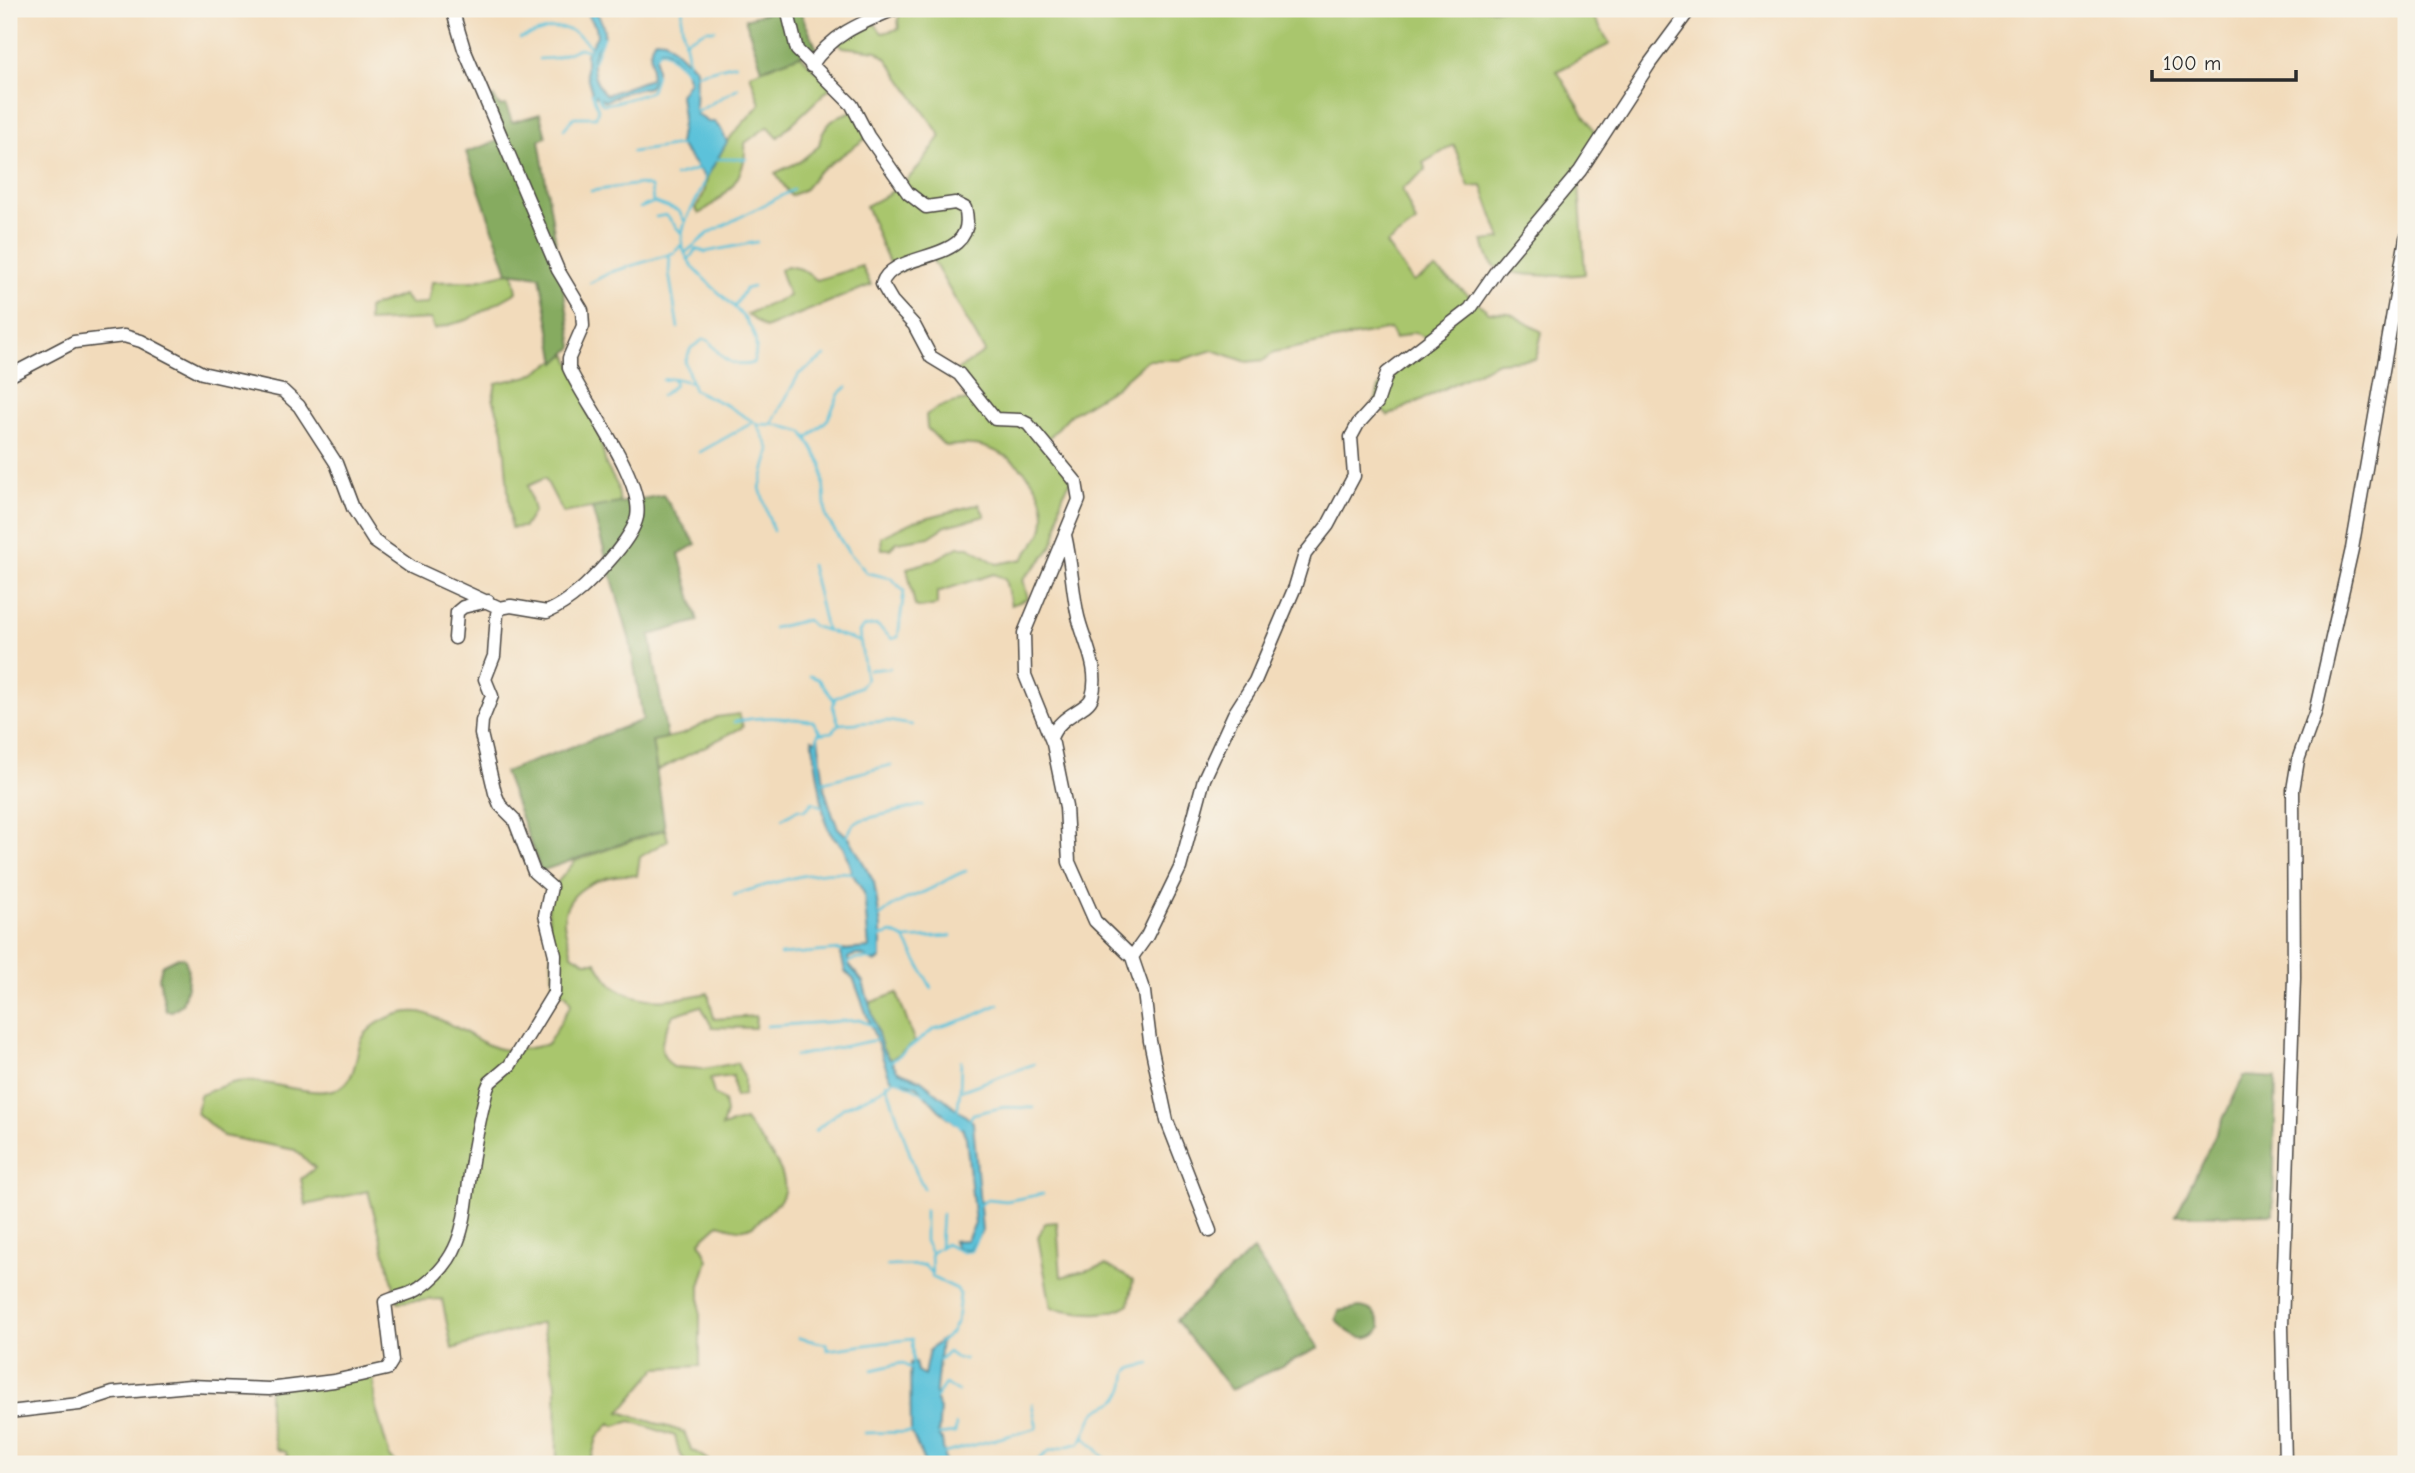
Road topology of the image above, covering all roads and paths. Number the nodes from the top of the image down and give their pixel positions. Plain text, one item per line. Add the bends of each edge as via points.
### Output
1 (453, 9) edge
2 (787, 9) edge
3 (895, 9) edge
4 (1690, 9) edge
5 (811, 66) junction
6 (2406, 238) edge
7 (9, 376) edge
8 (1065, 536) junction
9 (488, 601) junction
10 (500, 608) junction
11 (455, 638) dead end
12 (1051, 738) junction
13 (1132, 957) junction
14 (1210, 1231) dead end
15 (9, 1412) edge
16 (2285, 1464) edge

1 - 10 street via 464,49 558,270 582,310 583,326 569,368 626,469 637,505 637,520 614,556 580,592 547,612
2 - 5 street via 797,50
3 - 5 street via 834,38
4 - 13 street via 1580,171 1469,310 1387,373 1377,403 1351,437 1354,476 1328,525 1305,554 1255,681 1234,713 1204,779 1176,878
5 - 8 street via 852,105 868,136 917,201 926,207 955,203 965,208 965,233 938,255 894,267 886,273 882,288 914,325 931,357 959,374 995,419 1028,424 1074,480 1079,500
6 - 16 street via 2352,549 2293,790 2294,978 2282,1326
7 - 9 street via 74,342 124,336 202,373 283,391 299,406 336,463 353,508 374,541 411,567
8 - 12 street via 1024,633 1025,675
8 - 12 street via 1079,621 1091,650 1093,693 1089,702 1059,722
9 - 10 street
9 - 11 street via 457,612
10 - 15 street via 492,666 485,679 492,692 482,721 483,751 499,804 514,819 534,872 551,887 545,915 557,982 510,1065 487,1089 459,1242 427,1283 385,1302 391,1364 380,1371 334,1381 268,1389 190,1386 113,1393 79,1404
12 - 13 street via 1066,807 1069,862 1095,921
13 - 14 street via 1144,992 1167,1121

